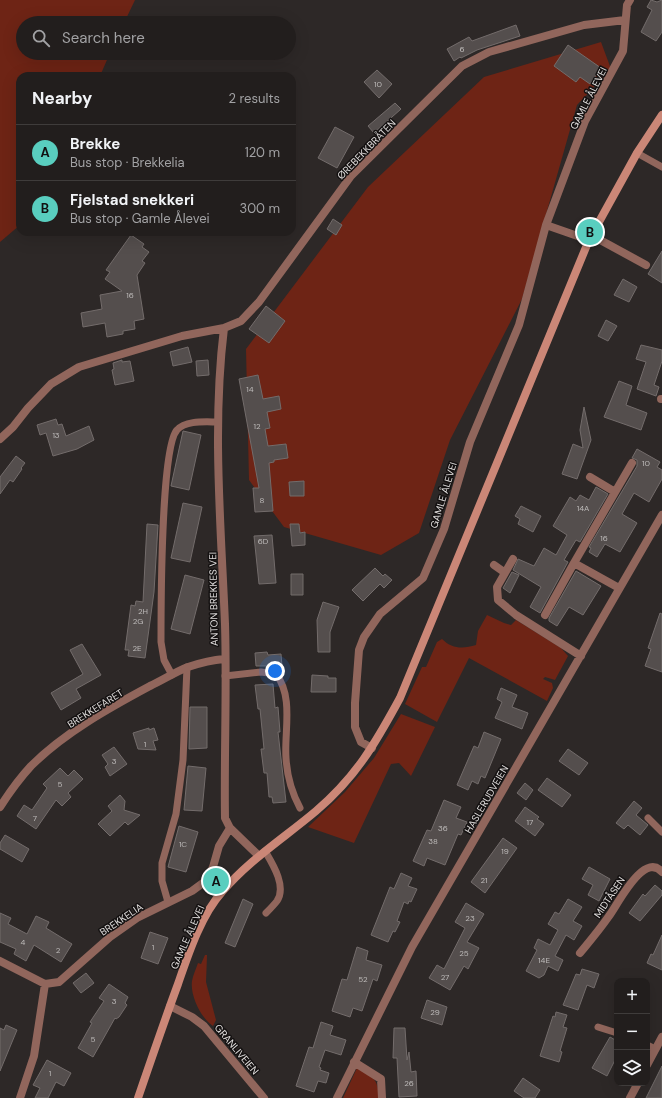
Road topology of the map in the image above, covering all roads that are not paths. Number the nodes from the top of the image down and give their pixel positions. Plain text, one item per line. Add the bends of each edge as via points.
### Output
1 (630, 0) edge
2 (625, 20) junction
3 (662, 115) edge
4 (637, 153) junction
5 (662, 168) edge
6 (546, 225) junction
7 (590, 238) junction
8 (646, 265) dead end
9 (224, 328) junction
10 (218, 422) junction
11 (0, 438) edge
12 (632, 462) dead end
13 (590, 477) dead end
14 (615, 492) junction
15 (662, 515) edge
16 (513, 559) dead end
17 (574, 563) junction
18 (494, 565) dead end
19 (504, 572) junction
20 (619, 588) junction
21 (545, 615) dead end
22 (581, 656) junction
23 (224, 659) junction
24 (187, 668) junction
25 (172, 675) junction
26 (225, 676) junction
27 (372, 748) junction
28 (0, 808) edge
29 (300, 808) dead end
30 (648, 818) dead end
31 (230, 828) junction
32 (662, 832) edge
33 (262, 853) junction
34 (662, 872) edge
35 (168, 902) junction
36 (266, 913) dead end
37 (580, 953) dead end
38 (0, 961) edge
39 (45, 984) junction
40 (170, 1006) junction
41 (598, 1027) dead end
42 (614, 1032) edge
43 (662, 1037) edge
44 (650, 1046) edge
45 (655, 1049) junction
46 (650, 1059) edge
47 (354, 1062) junction
48 (636, 1086) edge
49 (20, 1098) edge
50 (138, 1098) edge
51 (264, 1098) edge
52 (337, 1098) edge
53 (382, 1098) edge
54 (630, 1098) edge

1 - 2 street, GAMLE ÅLEVEI
2 - 6 street, GAMLE ÅLEVEI via 623,51 585,121
2 - 9 street, ØREBEKKBRÅTEN via 584,25 489,52 462,66 351,176 259,302 241,322
3 - 4 main road, GAMLE ÅLEVEI
4 - 5 lane
4 - 7 main road, GAMLE ÅLEVEI
6 - 7 street
6 - 27 street, GAMLE ÅLEVEI via 519,325 470,442 444,529 423,578 380,614 364,637 359,650 356,727 361,742
7 - 8 street
7 - 27 main road, GAMLE ÅLEVEI via 400,698
9 - 10 street, ANTON BREKKES VEI via 219,369
9 - 11 street, ØREBEKKBRÅTEN via 182,336 79,367 51,384
10 - 23 street, ANTON BREKKES VEI
10 - 25 lane via 182,425 176,430 171,442 164,490 161,642 164,660
12 - 14 street
13 - 14 street
14 - 17 street
15 - 20 street, HASLERUDVEIEN
16 - 19 street
17 - 20 street
17 - 21 street
18 - 19 street
19 - 22 street via 497,587 497,594 504,607
20 - 22 street, HASLERUDVEIEN
22 - 47 street, HASLERUDVEIEN via 415,941
23 - 24 street, BREKKEFARET via 207,661
23 - 26 street, ANTON BREKKES VEI
24 - 25 street, BREKKEFARET
24 - 35 lane via 183,760 176,814 162,863 162,881
25 - 28 street, BREKKEFARET via 85,724 55,745 17,782
26 - 29 lane via 261,672 276,674 280,679 285,698 287,766 292,791
26 - 31 street, ANTON BREKKES VEI via 225,818
27 - 33 main road, GAMLE ÅLEVEI via 342,787
30 - 32 lane
31 - 33 street
31 - 35 street, BREKKELIA via 219,846 207,880 192,891
33 - 36 lane via 274,866 280,890 278,900
33 - 40 main road, GAMLE ÅLEVEI via 221,892 208,912 189,952
34 - 37 street, MIDTÅSEN via 652,867 634,878 609,917
35 - 39 street, BREKKELIA via 137,918 110,937 60,982
38 - 39 street
39 - 49 street via 34,1056
40 - 50 main road, GAMLE ÅLEVEI
40 - 51 street, GRANLIVEIEN via 204,1026
41 - 42 lane
43 - 45 street
44 - 45 lane
45 - 46 street
47 - 52 street, HASLERUDVEIEN
47 - 53 street via 381,1079
48 - 54 street

